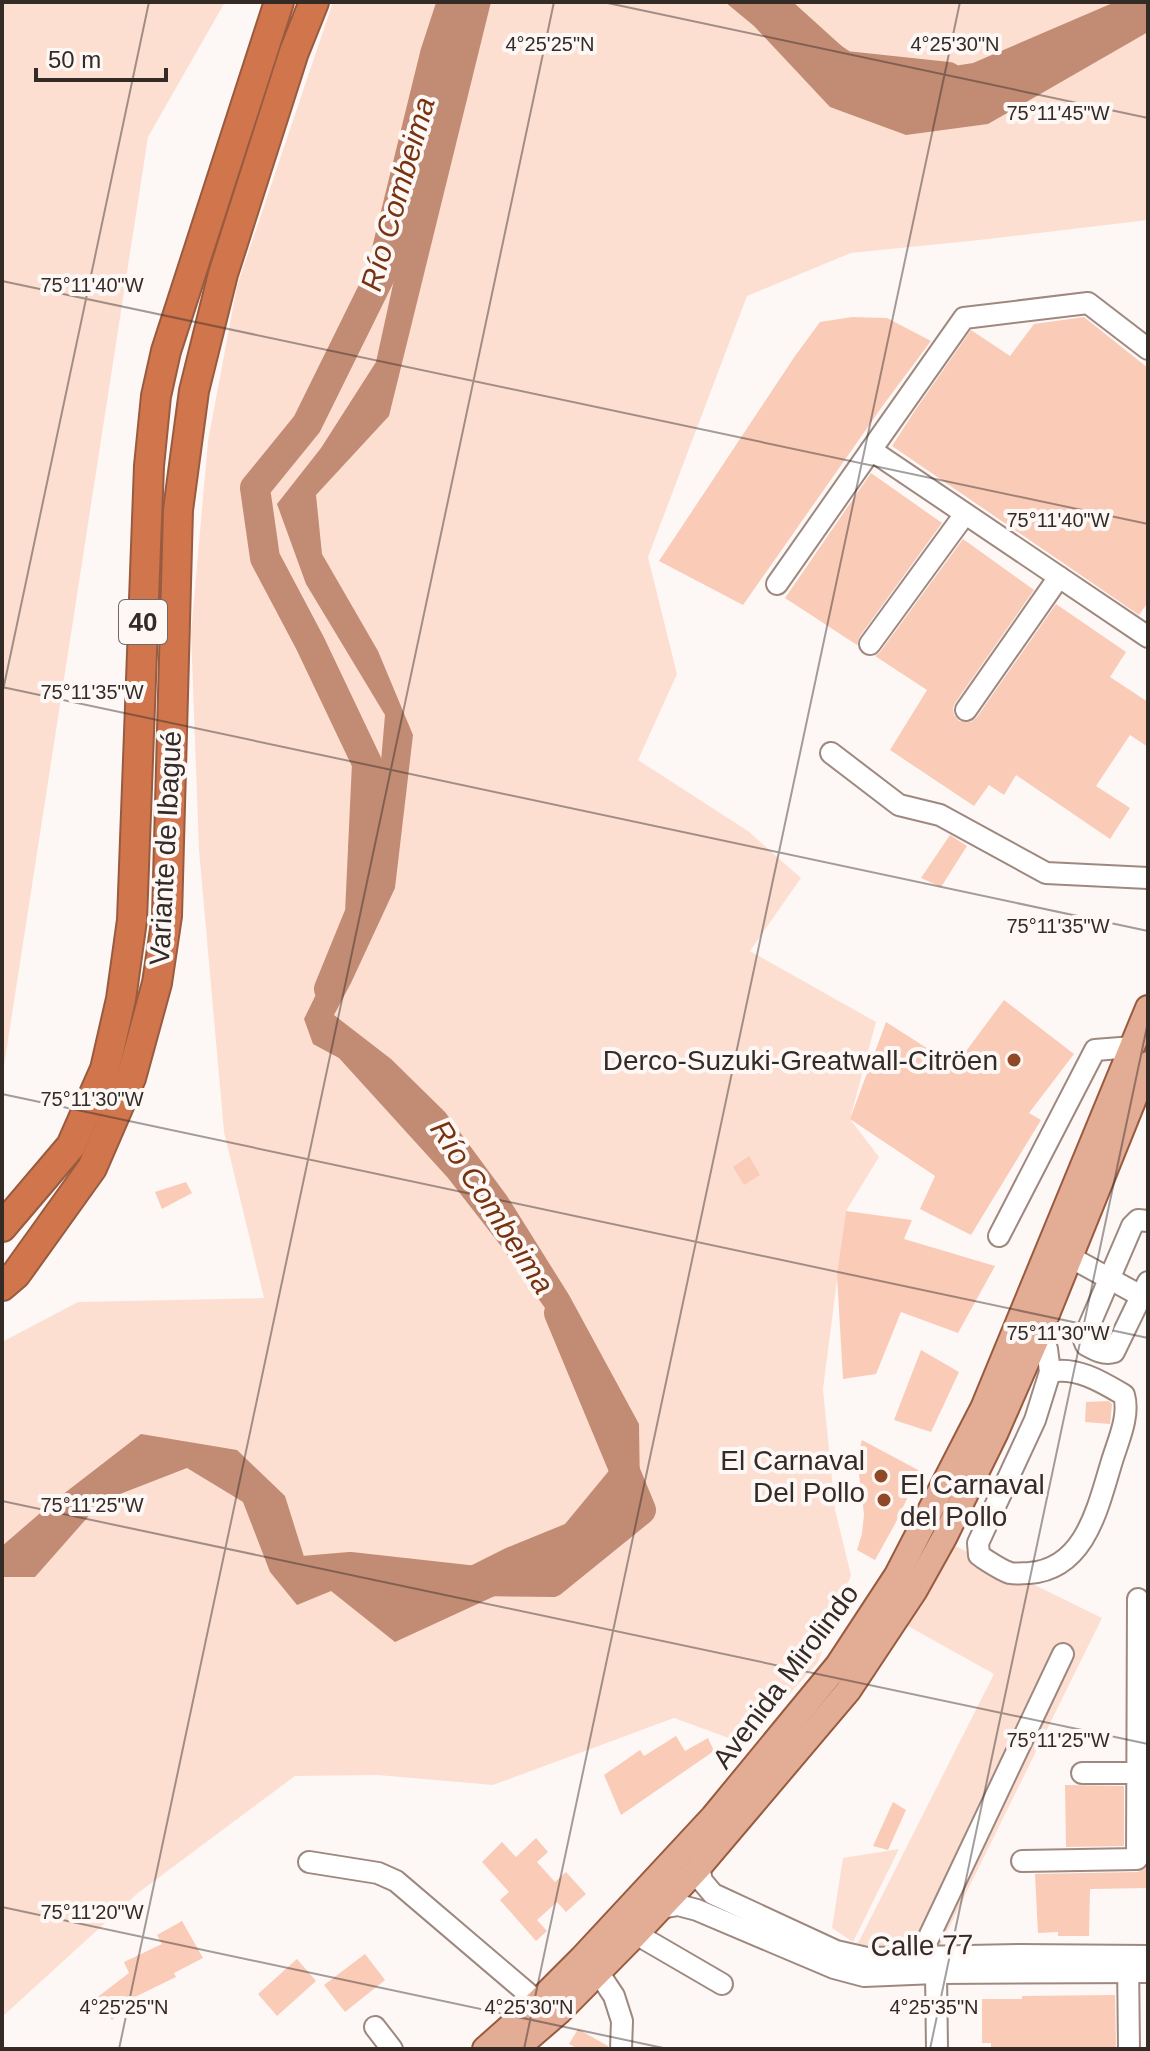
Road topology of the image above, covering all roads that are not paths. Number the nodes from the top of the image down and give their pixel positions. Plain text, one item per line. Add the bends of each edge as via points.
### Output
1 (279, 2) edge
2 (314, 2) edge
3 (1148, 349) edge
4 (871, 450) junction
5 (965, 514) junction
6 (1059, 577) junction
7 (777, 584) dead end
8 (1148, 637) edge
9 (870, 644) dead end
10 (966, 710) dead end
11 (831, 753) dead end
12 (1148, 878) edge
13 (1148, 1008) edge
14 (1141, 1055) edge
15 (1148, 1221) edge
16 (2, 1227) edge
17 (999, 1236) dead end
18 (1070, 1257) junction
19 (1109, 1279) junction
20 (2, 1286) edge
21 (1144, 1289) edge
22 (1041, 1329) junction
23 (1050, 1372) junction
24 (1138, 1599) dead end
25 (1063, 1654) dead end
26 (1143, 1702) edge
27 (1082, 1773) dead end
28 (1137, 1773) junction
29 (1022, 1861) dead end
30 (309, 1862) dead end
31 (699, 1867) junction
32 (661, 1908) junction
33 (636, 1934) junction
34 (1138, 1964) edge
35 (924, 1969) junction
36 (598, 1972) junction
37 (722, 1984) dead end
38 (538, 2002) junction
39 (375, 2027) dead end
40 (392, 2049) edge
41 (485, 2049) edge
42 (516, 2049) edge
43 (621, 2049) edge
44 (937, 2049) edge
45 (1129, 2049) edge

1 - 16 highway, Variante de Ibagué / 40 via 186,285 156,396 132,920 121,999 105,1069 71,1146
2 - 20 highway, Variante de Ibagué / 40 via 223,274 194,391 178,510 167,916 157,983 131,1078 92,1168
3 - 4 street via 1088,303 964,318
4 - 5 street
4 - 7 street
5 - 6 street
5 - 9 street
6 - 8 street
6 - 10 street
11 - 12 street via 899,805 940,815 1046,873
13 - 14 main road, Avenida Mirolindo
14 - 17 street via 1095,1050
14 - 18 main road, Avenida Mirolindo
14 - 38 main road, Avenida Mirolindo via 983,1408 897,1575 838,1665 713,1817
15 - 19 street via 1132,1226
18 - 19 street
18 - 22 main road, Avenida Mirolindo
19 - 21 street
19 - 21 street via 1084,1340 1099,1352 1114,1352
22 - 23 street
22 - 31 main road, Avenida Mirolindo via 996,1432 915,1590 848,1691
23 - 23 street via 1035,1420 978,1543 979,1555 1012,1574 1057,1566 1084,1540 1124,1419 1124,1395 1071,1370
24 - 26 street
25 - 35 street
26 - 28 street
27 - 28 street
28 - 29 street via 1137,1859
30 - 38 street via 396,1881
31 - 32 main road, Avenida Mirolindo
31 - 35 street, Calle 77 via 713,1894 836,1951
32 - 33 main road, Avenida Mirolindo
32 - 35 street, Calle 77 via 697,1910 864,1976
33 - 36 main road, Avenida Mirolindo
33 - 37 street
34 - 35 street, Calle 77
34 - 45 street
35 - 44 street
36 - 42 main road, Avenida Mirolindo
36 - 43 street via 622,2021
38 - 41 main road, Avenida Mirolindo
39 - 40 street

